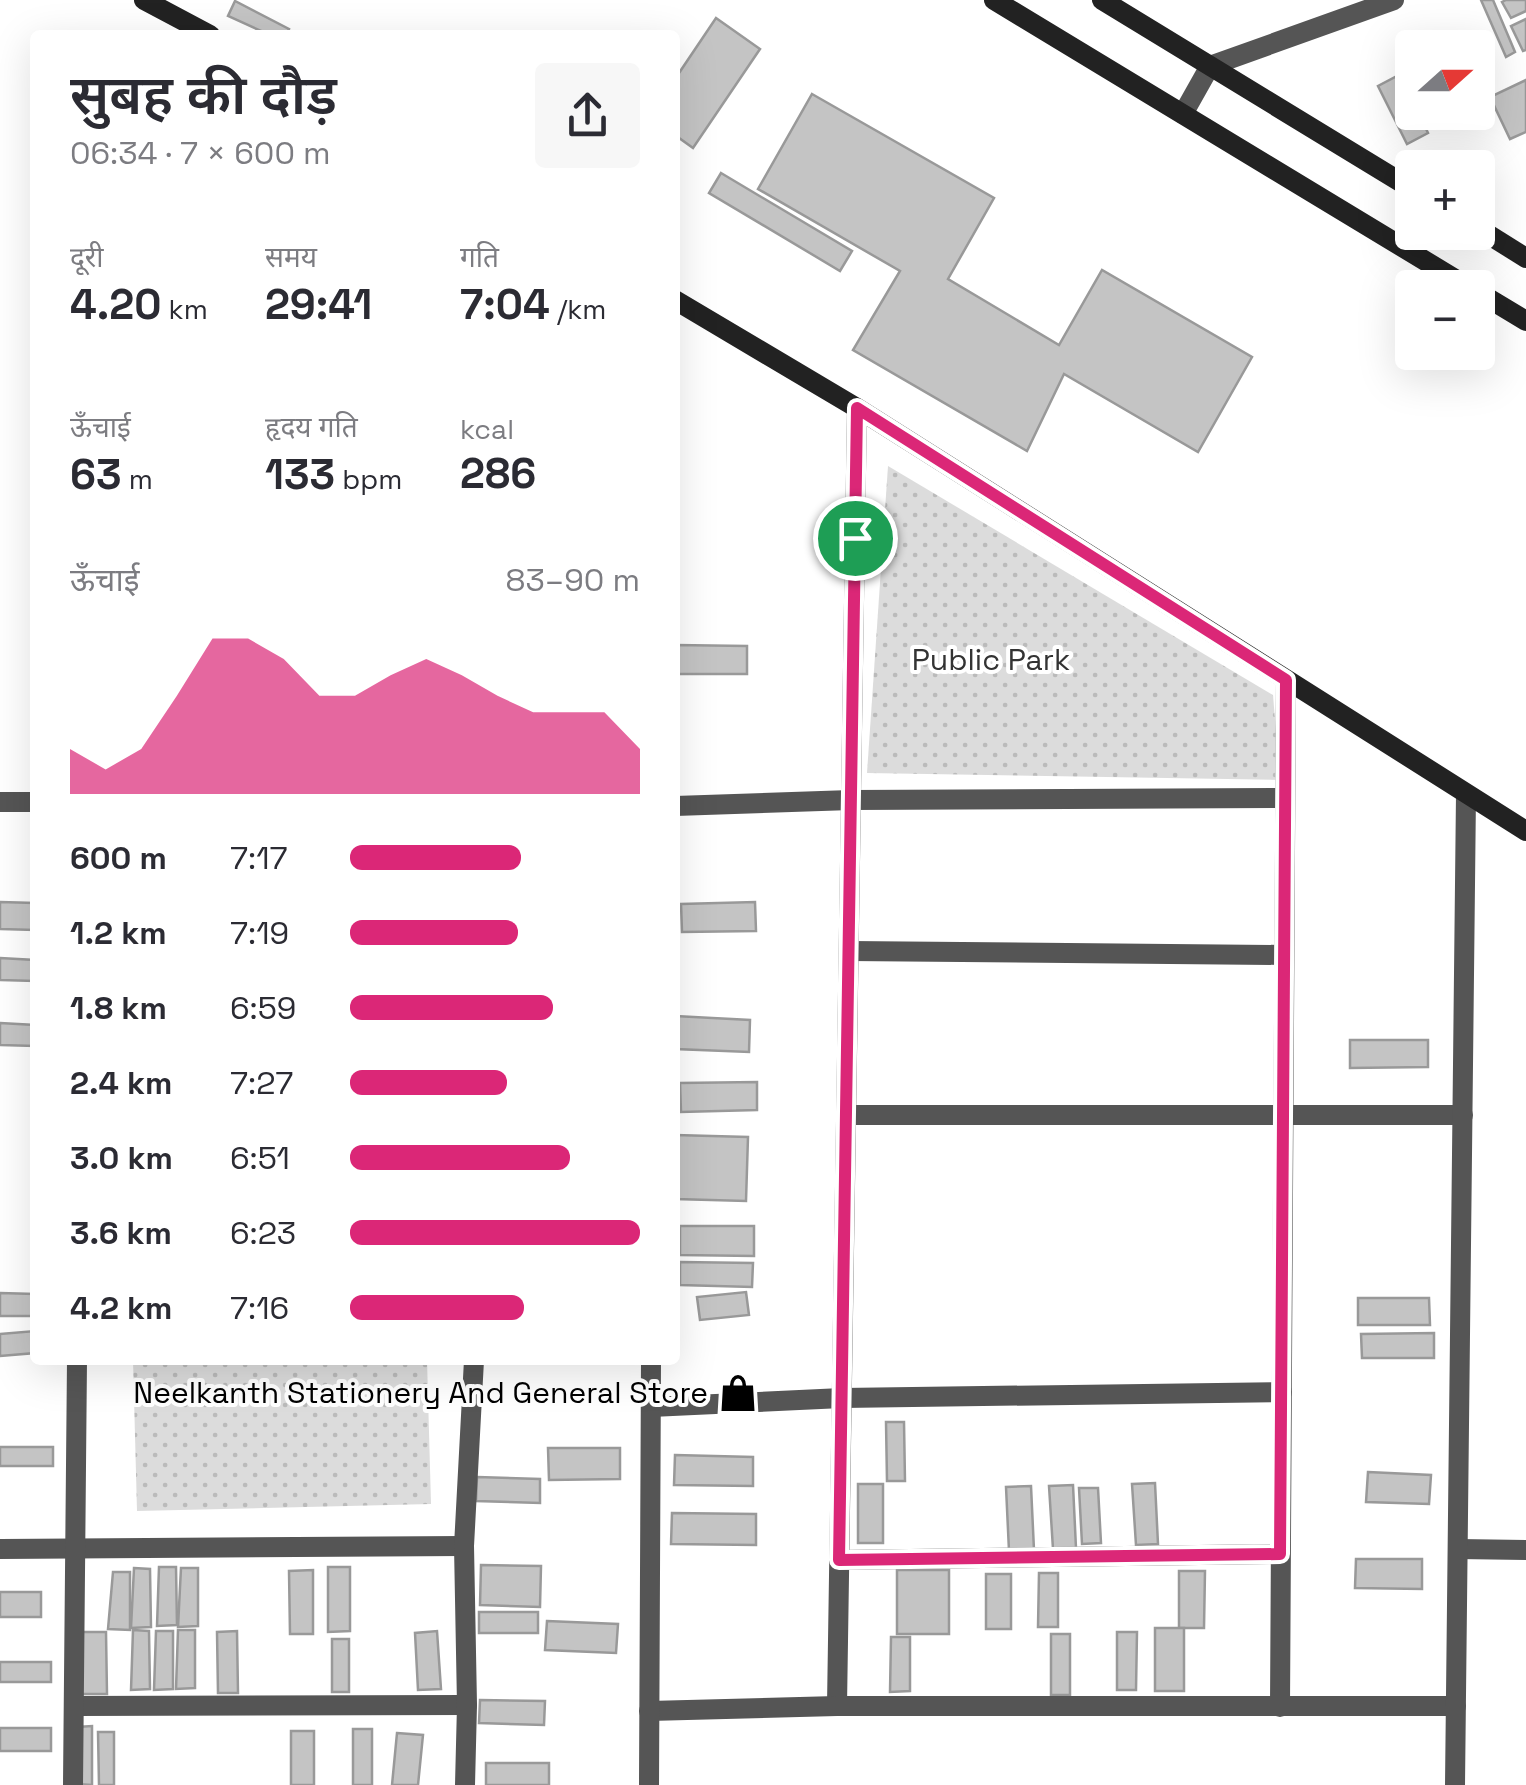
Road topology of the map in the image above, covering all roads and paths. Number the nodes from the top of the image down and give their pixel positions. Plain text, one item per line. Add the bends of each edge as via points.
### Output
1 (144, 0) edge
2 (994, 0) edge
3 (1102, 0) edge
4 (1394, 0) edge
5 (201, 30) edge
6 (1210, 66) junction
7 (1183, 114) junction
8 (1395, 178) edge
9 (1495, 239) edge
10 (1526, 258) edge
11 (1440, 270) edge
12 (1495, 302) edge
13 (680, 303) edge
14 (1526, 321) edge
15 (857, 408) junction
16 (1286, 680) junction
17 (1466, 794) junction
18 (1285, 798) junction
19 (851, 800) junction
20 (0, 802) edge
21 (30, 802) edge
22 (680, 806) edge
23 (1526, 831) edge
24 (849, 951) junction
25 (1284, 955) junction
26 (846, 1115) junction
27 (1462, 1115) junction
28 (1284, 1117) junction
29 (77, 1365) edge
30 (474, 1365) edge
31 (651, 1365) edge
32 (1282, 1392) junction
33 (842, 1398) junction
34 (651, 1407) junction
35 (464, 1546) junction
36 (0, 1549) edge
37 (75, 1549) junction
38 (1458, 1549) junction
39 (1526, 1550) edge
40 (1280, 1554) junction
41 (839, 1560) junction
42 (467, 1705) junction
43 (74, 1706) junction
44 (837, 1706) junction
45 (1456, 1706) junction
46 (1280, 1708) junction
47 (649, 1711) junction
48 (73, 1785) edge
49 (465, 1785) edge
50 (649, 1785) edge
51 (1455, 1785) edge

1 - 5 street
2 - 7 street
3 - 6 street
4 - 6 street
6 - 7 street
6 - 8 street
7 - 11 street
9 - 10 street
12 - 14 street
13 - 15 street
15 - 16 street
15 - 19 street
16 - 17 street
16 - 18 street
17 - 23 street
17 - 27 street
18 - 19 street
18 - 25 street
19 - 22 street
19 - 24 street
20 - 21 street
24 - 25 street
24 - 26 street
25 - 28 street
26 - 28 street
26 - 33 street
27 - 28 street
27 - 38 street
28 - 32 street
29 - 37 street
30 - 35 street
31 - 34 street
32 - 33 street
32 - 40 street
33 - 34 street
33 - 41 street
34 - 47 street
35 - 37 street
35 - 42 street
36 - 37 street
37 - 43 street
38 - 39 street
38 - 45 street
40 - 41 street
40 - 46 street
41 - 44 street
42 - 43 street
42 - 49 street
43 - 48 street
44 - 46 street
44 - 47 street
45 - 46 street
45 - 51 street
47 - 50 street

